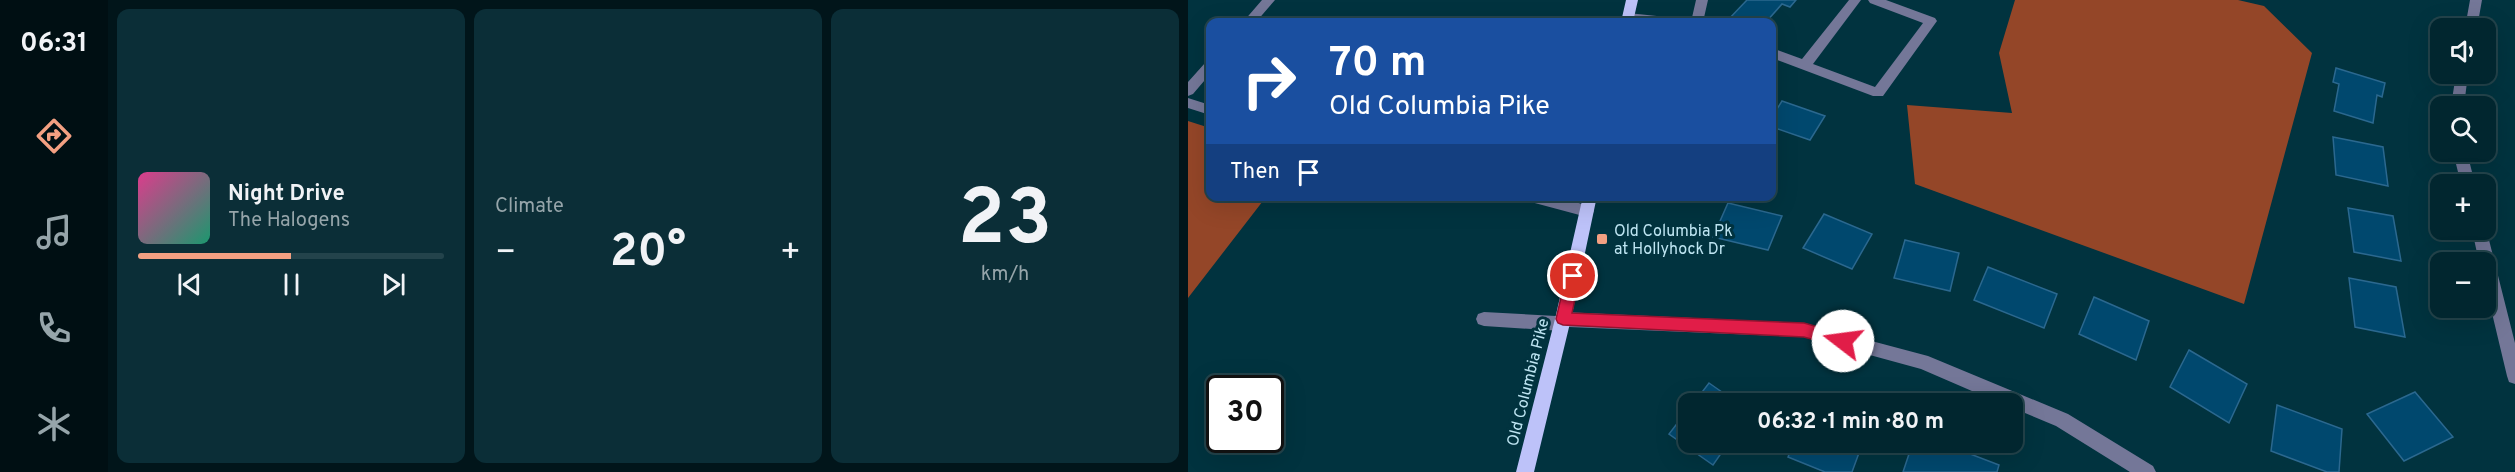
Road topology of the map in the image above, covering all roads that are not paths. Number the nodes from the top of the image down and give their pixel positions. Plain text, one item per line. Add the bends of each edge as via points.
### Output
1 (1269, 0) edge
2 (1632, 0) edge
3 (1702, 0) edge
4 (1855, 0) edge
5 (1874, 0) edge
6 (2476, 0) edge
7 (1253, 18) edge
8 (1628, 18) edge
9 (1698, 18) edge
10 (2473, 18) edge
11 (1776, 54) edge
12 (1805, 65) junction
13 (1206, 71) edge
14 (1188, 91) edge
15 (1188, 103) edge
16 (1206, 109) edge
17 (1567, 201) edge
18 (1589, 204) edge
19 (2481, 240) edge
20 (1484, 319) dead end
21 (1563, 321) junction
22 (2515, 376) edge
23 (1525, 472) edge
24 (2147, 472) edge

1 - 7 street
2 - 8 main road
3 - 9 street
4 - 12 street
5 - 12 street via 1931,21 1878,93
6 - 10 street
11 - 12 street
13 - 14 street
15 - 16 street
17 - 18 street
18 - 21 main road, Old Columbia Pike
19 - 22 street
20 - 21 street
21 - 23 main road, Old Columbia Pike
21 - 24 street via 1804,330 1922,362 2062,420

